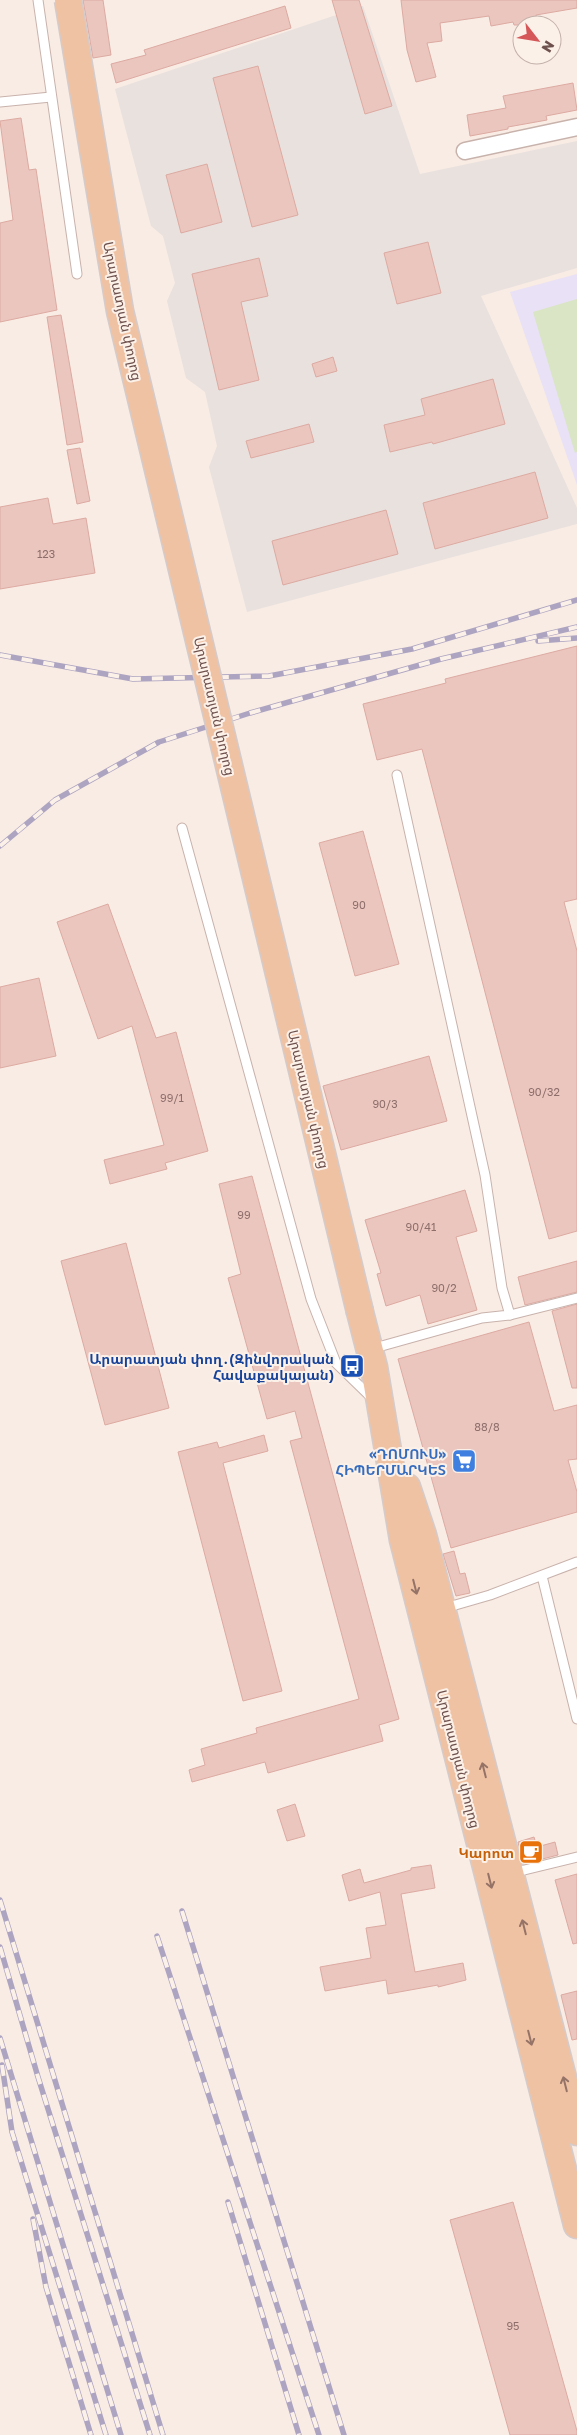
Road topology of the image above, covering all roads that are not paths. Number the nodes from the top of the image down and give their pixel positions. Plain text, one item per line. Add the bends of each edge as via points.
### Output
1 (38, 0) edge
2 (68, 0) edge
3 (51, 97) junction
4 (0, 102) edge
5 (577, 127) edge
6 (465, 151) dead end
7 (77, 274) dead end
8 (398, 775) dead end
9 (182, 828) dead end
10 (577, 1298) edge
11 (510, 1315) junction
12 (369, 1350) junction
13 (381, 1407) junction
14 (577, 1562) edge
15 (542, 1576) junction
16 (442, 1609) junction
17 (577, 1719) edge
18 (577, 1857) edge
19 (510, 1874) junction
20 (577, 2132) edge
21 (577, 2224) edge

1 - 3 lane
2 - 12 main road, Արարատյան փողոց, bridge via 120,311
3 - 4 lane
3 - 7 lane
5 - 6 street
8 - 11 lane via 485,1175 502,1288
9 - 13 lane via 323,1334 336,1363
10 - 11 lane
11 - 12 lane via 482,1318
12 - 13 main road, Արարատյան փողոց
13 - 16 main road, Արարատյան փողոց via 423,1535
13 -> 21 main road, Արարատյան փողոց via 403,1540
14 - 15 lane
15 - 16 lane
15 - 17 lane
19 -> 16 main road, Արարատյան փողոց
18 - 19 lane
20 -> 19 main road, Արարատյան փողոց

